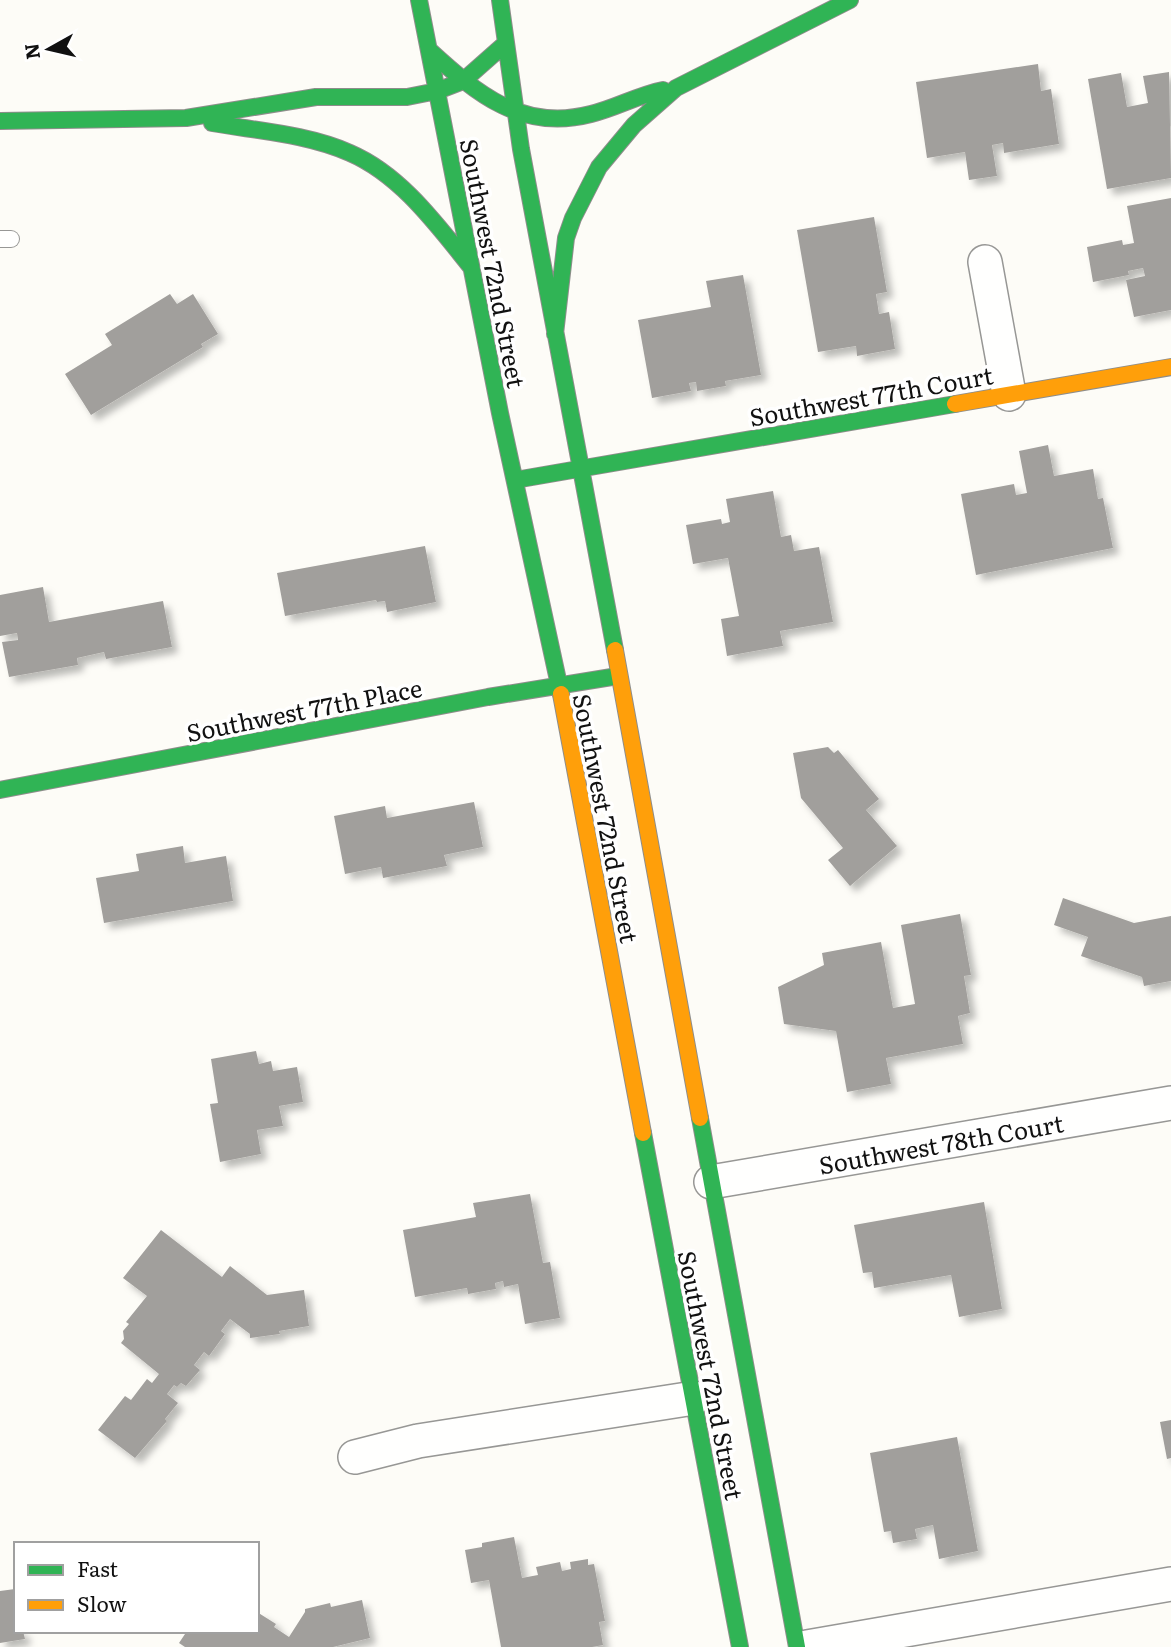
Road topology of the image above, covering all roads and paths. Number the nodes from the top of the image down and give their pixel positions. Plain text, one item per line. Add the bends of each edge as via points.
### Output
1 (419, 0) edge
2 (500, 0) edge
3 (850, 0) edge
4 (506, 43) junction
5 (429, 50) junction
6 (463, 81) junction
7 (676, 88) junction
8 (437, 91) junction
9 (517, 114) junction
10 (186, 118) junction
11 (0, 121) edge
12 (985, 262) dead end
13 (471, 267) junction
14 (555, 334) junction
15 (1171, 367) edge
16 (1009, 394) junction
17 (580, 470) junction
18 (515, 480) junction
19 (618, 676) junction
20 (559, 685) junction
21 (0, 790) edge
22 (1171, 1103) edge
23 (705, 1183) junction
24 (694, 1398) junction
25 (355, 1457) dead end
26 (1171, 1584) edge
27 (740, 1647) edge
28 (797, 1647) edge
29 (807, 1647) edge

1 - 5 main road, Southwest 72nd Street
2 - 4 main road, Southwest 72nd Street
3 - 7 main road
4 - 6 main road
4 - 9 main road, Southwest 72nd Street
5 - 6 main road
5 - 8 main road, Southwest 72nd Street
6 - 8 main road
6 - 9 main road
7 - 9 main road via 645,93 576,118 540,120
7 - 14 main road via 634,125 599,167 582,199 566,238
8 - 10 main road via 407,97 316,97
8 - 13 main road, Southwest 72nd Street
9 - 14 main road, Southwest 72nd Street
10 - 11 main road
10 - 13 main road via 331,145 354,156 412,197
12 - 16 street
13 - 18 main road, Southwest 72nd Street
14 - 17 main road, Southwest 72nd Street
15 - 16 main road, Southwest 77th Court
16 - 17 main road, Southwest 77th Court
17 - 18 main road, Southwest 77th Court
17 - 19 main road, Southwest 72nd Street
18 - 20 main road, Southwest 72nd Street
19 - 20 main road, Southwest 77th Place
19 - 23 main road, Southwest 72nd Street via 652,847
20 - 21 main road, Southwest 77th Place
20 - 24 main road, Southwest 72nd Street via 660,1190
22 - 23 street, Southwest 78th Court
23 - 28 main road, Southwest 72nd Street
24 - 25 street via 418,1441
24 - 27 main road, Southwest 72nd Street
26 - 29 street

